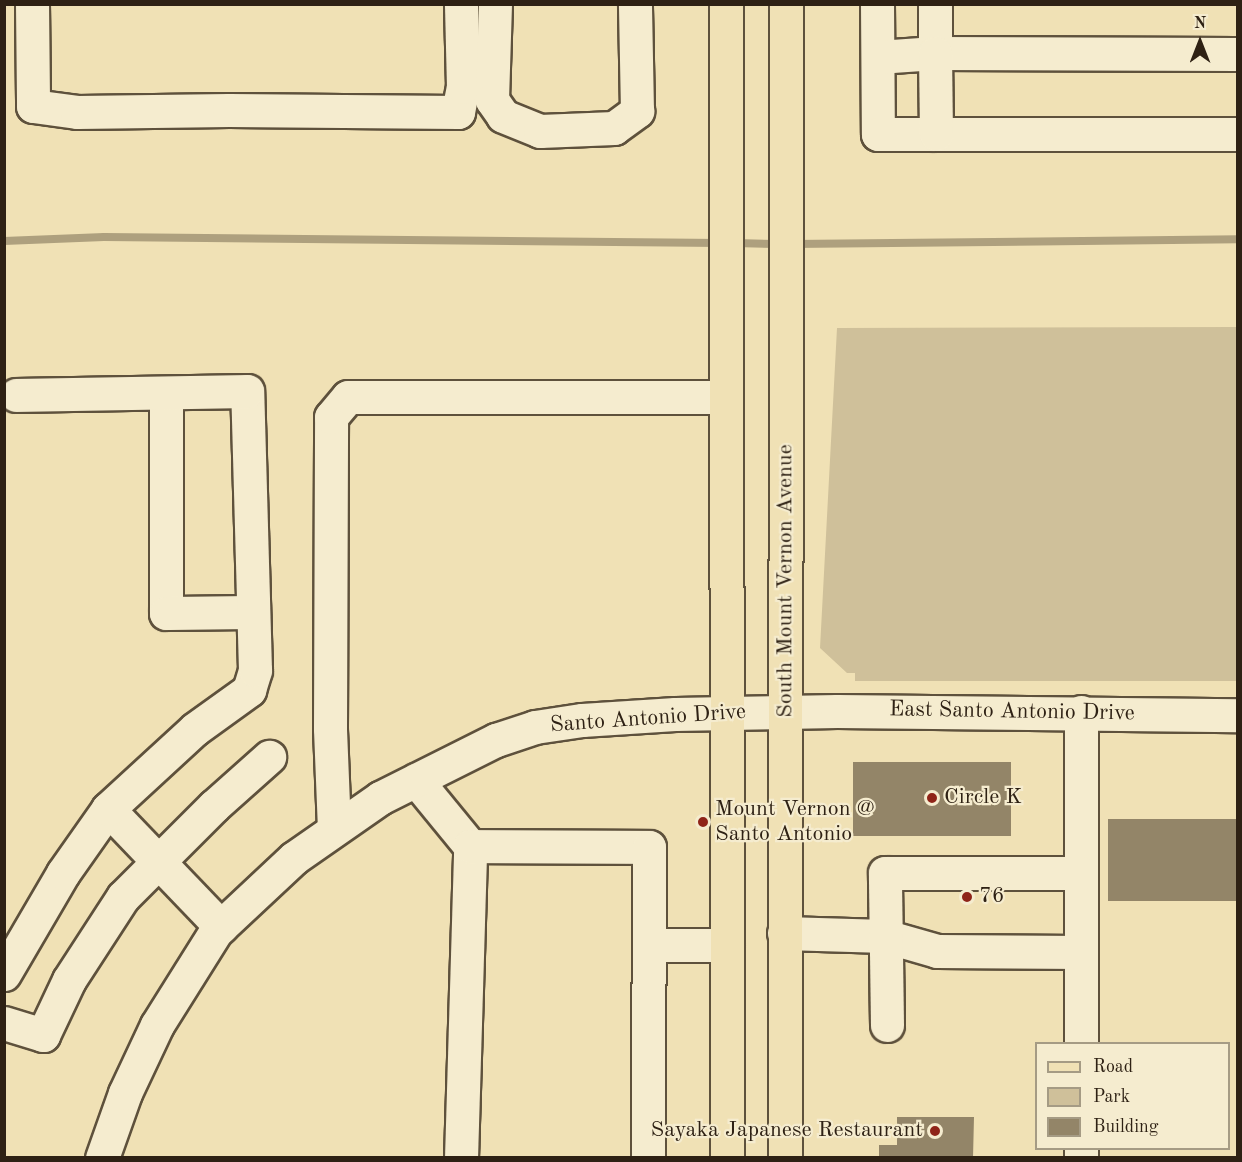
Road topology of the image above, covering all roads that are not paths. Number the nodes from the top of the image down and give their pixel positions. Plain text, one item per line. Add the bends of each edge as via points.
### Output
1 (32, 4) edge
2 (461, 4) edge
3 (495, 4) edge
4 (635, 4) edge
5 (726, 4) edge
6 (786, 4) edge
7 (877, 4) edge
8 (934, 4) edge
9 (935, 53) junction
10 (1238, 54) edge
11 (878, 57) junction
12 (936, 134) junction
13 (1238, 134) edge
14 (166, 393) junction
15 (16, 395) dead end
16 (726, 397) junction
17 (253, 612) junction
18 (786, 711) junction
19 (726, 712) junction
20 (1080, 712) junction
21 (1238, 715) edge
22 (269, 757) dead end
23 (416, 780) junction
24 (108, 809) junction
25 (334, 829) junction
26 (470, 846) junction
27 (157, 861) junction
28 (1081, 873) junction
29 (221, 927) junction
30 (784, 933) junction
31 (885, 936) junction
32 (649, 945) junction
33 (727, 945) junction
34 (1081, 952) junction
35 (4, 974) edge
36 (4, 1023) edge
37 (887, 1025) dead end
38 (1081, 1042) edge
39 (102, 1158) edge
40 (461, 1158) edge
41 (648, 1158) edge
42 (727, 1158) edge
43 (785, 1158) edge

1 - 2 street via 33,105 77,112 458,112 464,87
3 - 4 street via 492,99 503,116 540,131 614,128 637,111
5 - 16 main road
6 - 18 main road, South Mount Vernon Avenue
7 - 11 street
8 - 9 street
9 - 10 street
9 - 11 street
9 - 12 street
11 - 12 street via 878,134
12 - 13 street
14 - 15 street
14 - 17 street via 247,391
14 - 17 street via 166,613
16 - 19 main road
16 - 25 street via 348,397 331,417 330,728
17 - 24 street via 255,670 249,690 195,729
18 - 19 street, Santo Antonio Drive
18 - 20 street, East Santo Antonio Drive
18 - 30 main road, South Mount Vernon Avenue
19 - 23 street, Santo Antonio Drive via 582,720 536,727 496,740
19 - 33 main road
20 - 21 street, East Santo Antonio Drive
20 - 28 street
22 - 27 street
23 - 25 street, Santo Antonio Drive via 380,798
23 - 26 street
24 - 27 street
24 - 35 street via 63,873
25 - 29 street, Santo Antonio Drive via 294,858
26 - 32 street via 649,847
26 - 40 street
27 - 29 street
27 - 36 street via 123,897 102,927 69,980 43,1035
28 - 31 street via 885,873
28 - 34 street
29 - 39 street, Santo Antonio Drive via 157,1025 125,1093
30 - 31 street
30 - 43 main road, South Mount Vernon Avenue
31 - 34 street via 937,951
31 - 37 street
32 - 33 street
32 - 41 street
33 - 42 main road
34 - 38 street

